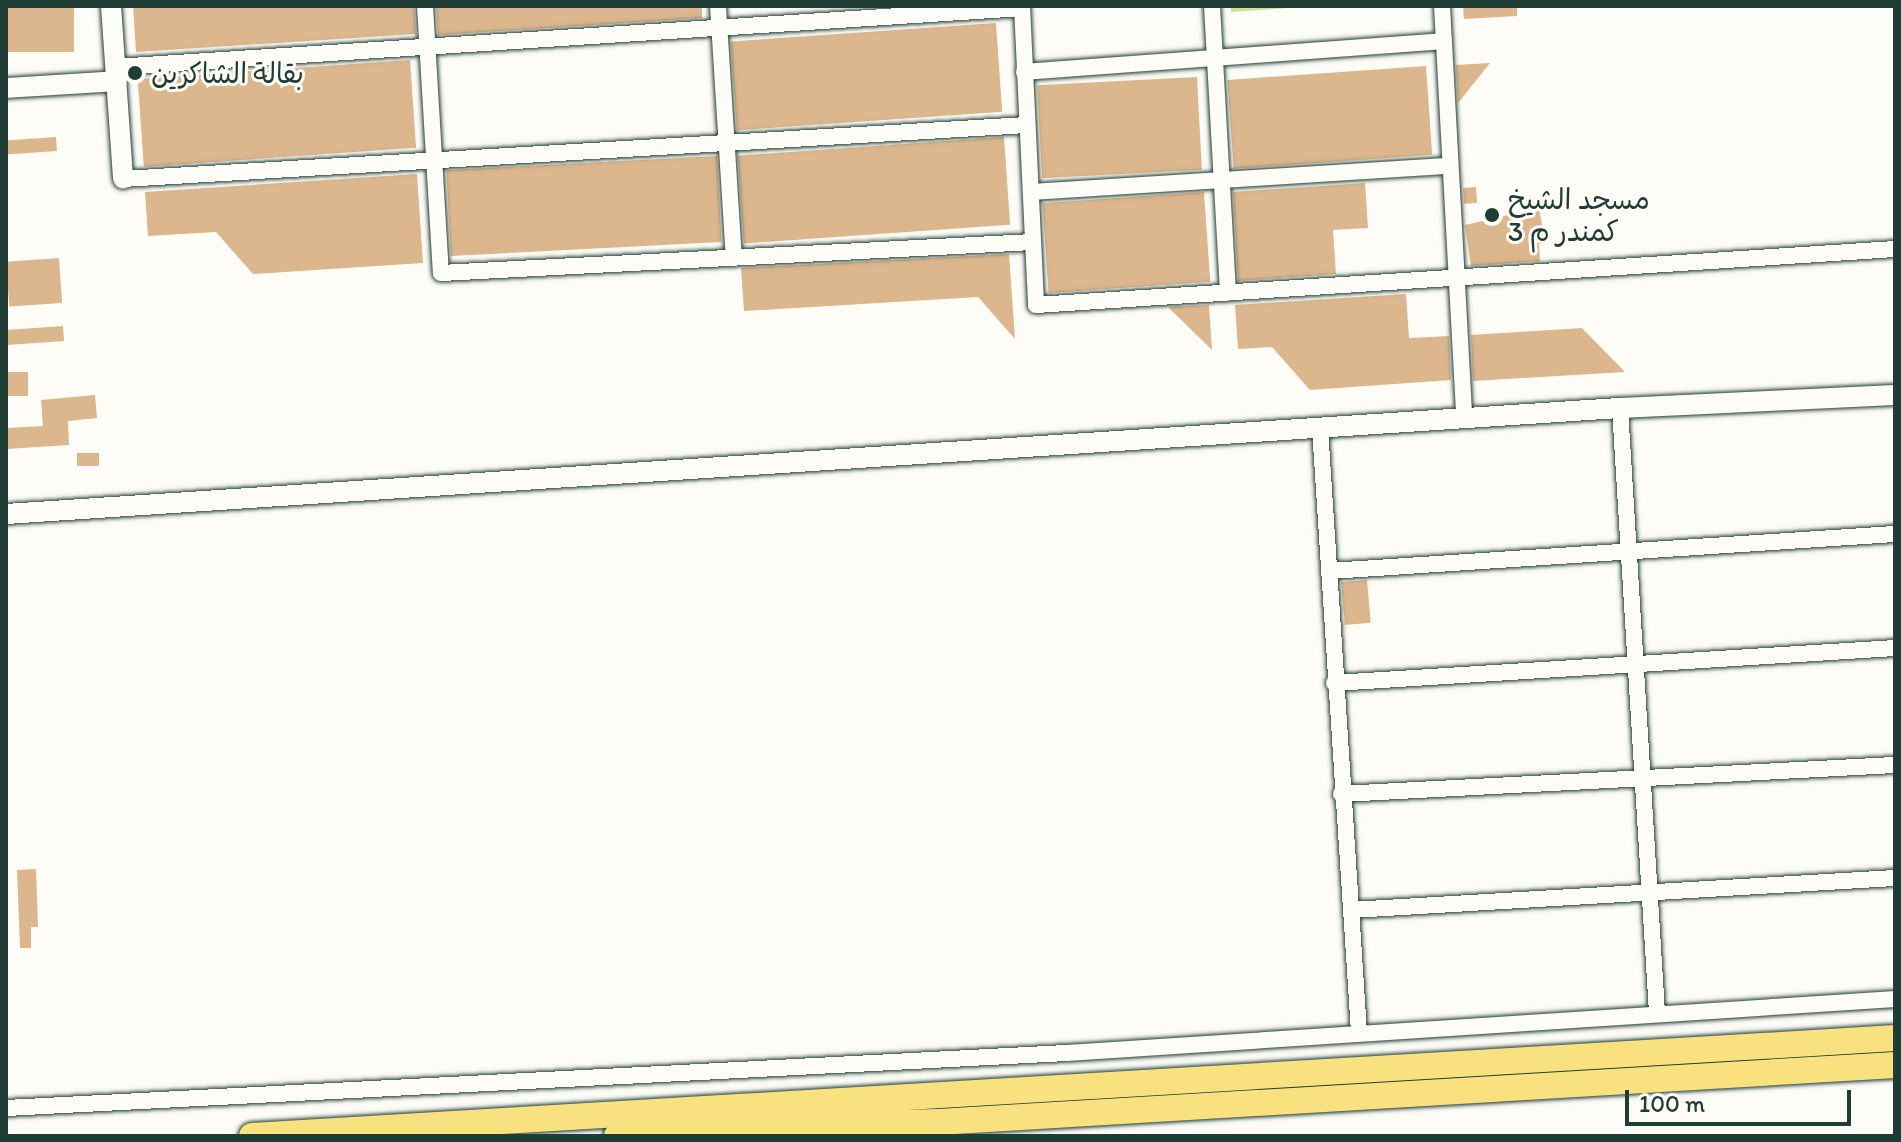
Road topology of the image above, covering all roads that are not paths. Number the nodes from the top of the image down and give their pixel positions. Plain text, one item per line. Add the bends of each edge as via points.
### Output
1 (111, 6) edge
2 (425, 6) edge
3 (718, 6) edge
4 (1212, 6) edge
5 (1442, 6) edge
6 (1022, 7) edge
7 (719, 29) junction
8 (1444, 41) junction
9 (428, 46) junction
10 (1214, 57) junction
11 (1024, 72) junction
12 (116, 74) junction
13 (6, 88) edge
14 (1027, 125) junction
15 (727, 144) junction
16 (436, 160) junction
17 (1449, 166) junction
18 (123, 179) joint
19 (1221, 180) junction
20 (1031, 192) junction
21 (1033, 242) junction
22 (1895, 249) edge
23 (734, 257) junction
24 (1455, 279) junction
25 (1228, 293) junction
26 (1895, 395) edge
27 (1620, 408) junction
28 (1464, 418) junction
29 (1320, 428) junction
30 (6, 514) edge
31 (1895, 534) edge
32 (1629, 550) junction
33 (1330, 571) junction
34 (1895, 648) edge
35 (1633, 664) junction
36 (1334, 683) junction
37 (1895, 765) edge
38 (1641, 777) junction
39 (1341, 794) junction
40 (1895, 878) edge
41 (1649, 893) junction
42 (1351, 910) junction
43 (1895, 999) edge
44 (1657, 1013) junction
45 (1359, 1033) junction
46 (1895, 1038) edge
47 (1888, 1068) edge
48 (6, 1108) edge
49 (882, 1123) edge
50 (252, 1136) edge
51 (617, 1136) edge

1 - 12 street
2 - 9 street
3 - 7 street
4 - 10 street
5 - 8 street
6 - 7 street
6 - 11 street
7 - 9 street
7 - 15 street
8 - 10 street
8 - 17 street
9 - 12 street
9 - 16 street
10 - 11 street
10 - 19 street
11 - 14 street
12 - 13 street
12 - 18 street
14 - 15 street
14 - 20 street
15 - 16 street
15 - 23 street
16 - 18 street
16 - 23 street via 441,273
17 - 19 street
17 - 24 street
19 - 20 street
19 - 25 street
20 - 21 street
21 - 23 street
21 - 25 street via 1036,305
22 - 24 street
24 - 25 street
24 - 28 street
26 - 27 street
27 - 28 street
27 - 32 street
28 - 29 street
29 - 30 street
29 - 33 street
31 - 32 street
32 - 33 street
32 - 35 street
33 - 36 street
34 - 35 street
35 - 36 street
35 - 38 street
36 - 39 street
37 - 38 street
38 - 39 street
38 - 41 street
39 - 42 street
40 - 41 street
41 - 42 street
41 - 44 street
42 - 45 street
43 - 44 street
44 - 45 street
45 - 48 street
46 - 49 main road
47 - 49 main road
49 - 50 main road
49 - 51 main road

